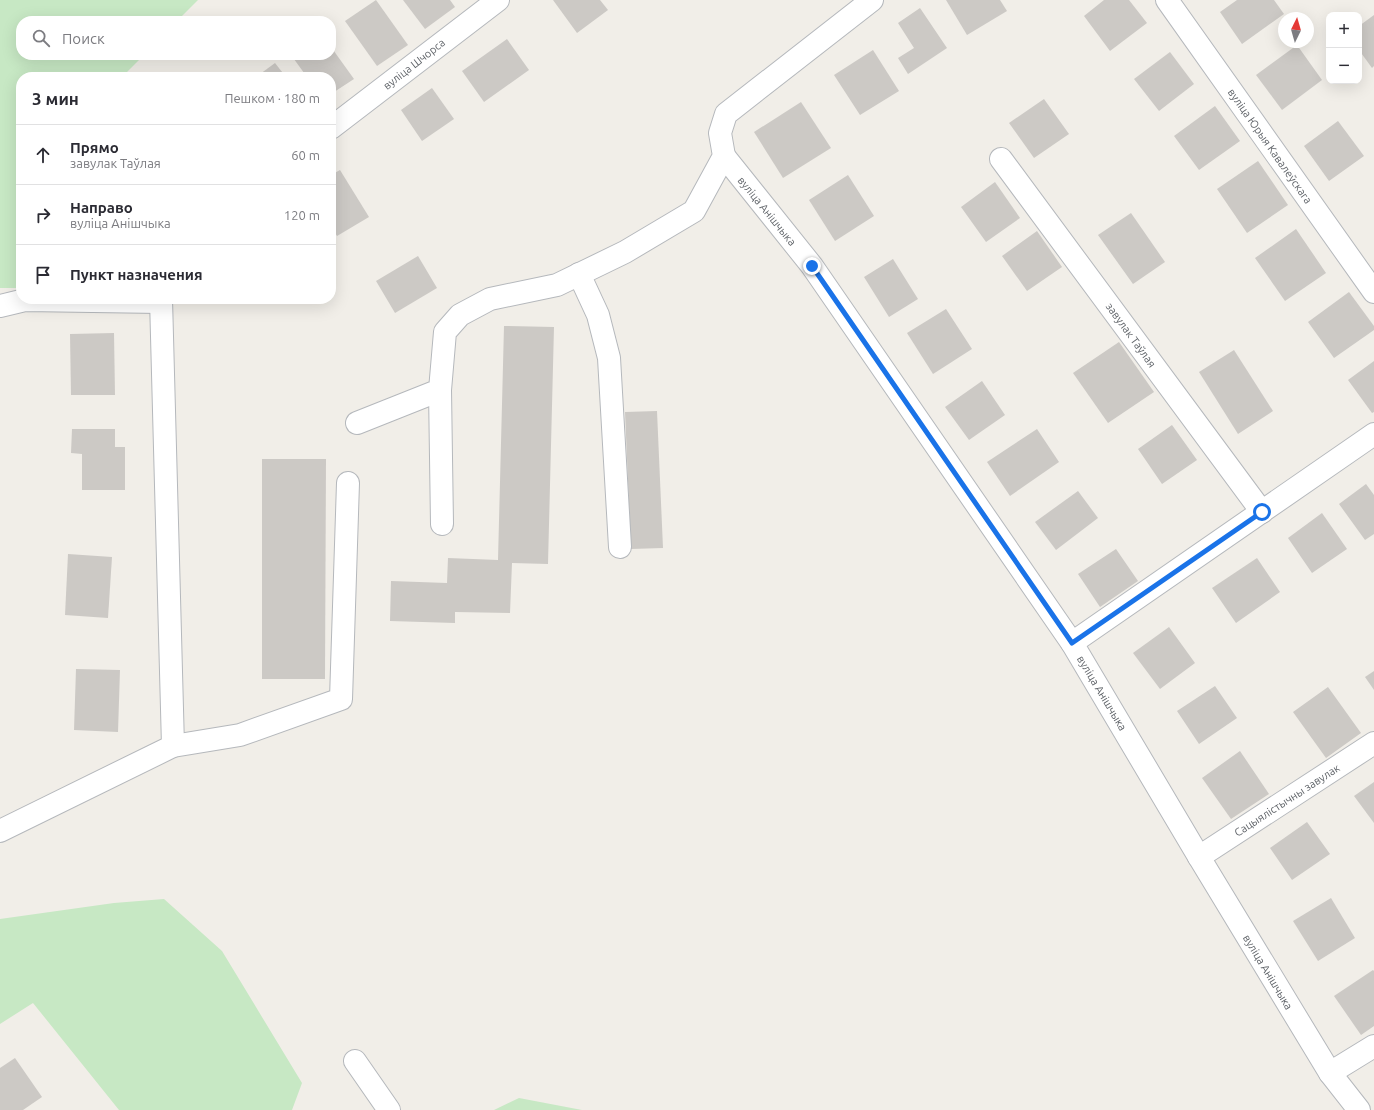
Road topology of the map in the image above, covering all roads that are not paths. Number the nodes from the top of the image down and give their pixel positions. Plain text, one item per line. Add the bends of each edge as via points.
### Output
1 (498, 0) edge
2 (872, 0) edge
3 (1167, 0) edge
4 (336, 124) edge
5 (724, 156) junction
6 (1001, 159) dead end
7 (579, 274) junction
8 (1374, 292) edge
9 (16, 302) edge
10 (161, 304) edge
11 (0, 306) edge
12 (440, 390) junction
13 (357, 423) dead end
14 (1374, 434) edge
15 (348, 483) dead end
16 (1262, 512) junction
17 (442, 524) dead end
18 (620, 546) dead end
19 (1072, 643) junction
20 (1374, 743) edge
21 (173, 746) junction
22 (0, 831) edge
23 (1199, 857) junction
24 (1374, 1046) edge
25 (355, 1060) dead end
26 (1330, 1073) junction
27 (389, 1110) edge
28 (1359, 1110) edge

1 - 4 street, вуліца Шчорса
2 - 5 street via 726,114 720,133
3 - 8 street, вуліца Юрыя Кавалеўскага
5 - 7 street via 694,211 625,252
5 - 19 street, вуліца Анішчыка via 812,266
6 - 16 street, завулак Таўлая
7 - 12 street via 557,285 490,299 460,315 445,332
7 - 18 street via 598,315 609,358
9 - 11 street
10 - 21 street
12 - 13 street
12 - 17 street
14 - 16 street
15 - 21 street via 341,698 240,735
16 - 19 street
19 - 23 street, вуліца Анішчыка
20 - 23 street, Сацыялістычны завулак
21 - 22 street
23 - 26 street, вуліца Анішчыка
24 - 26 street
25 - 27 street
26 - 28 street, вуліца Анішчыка

